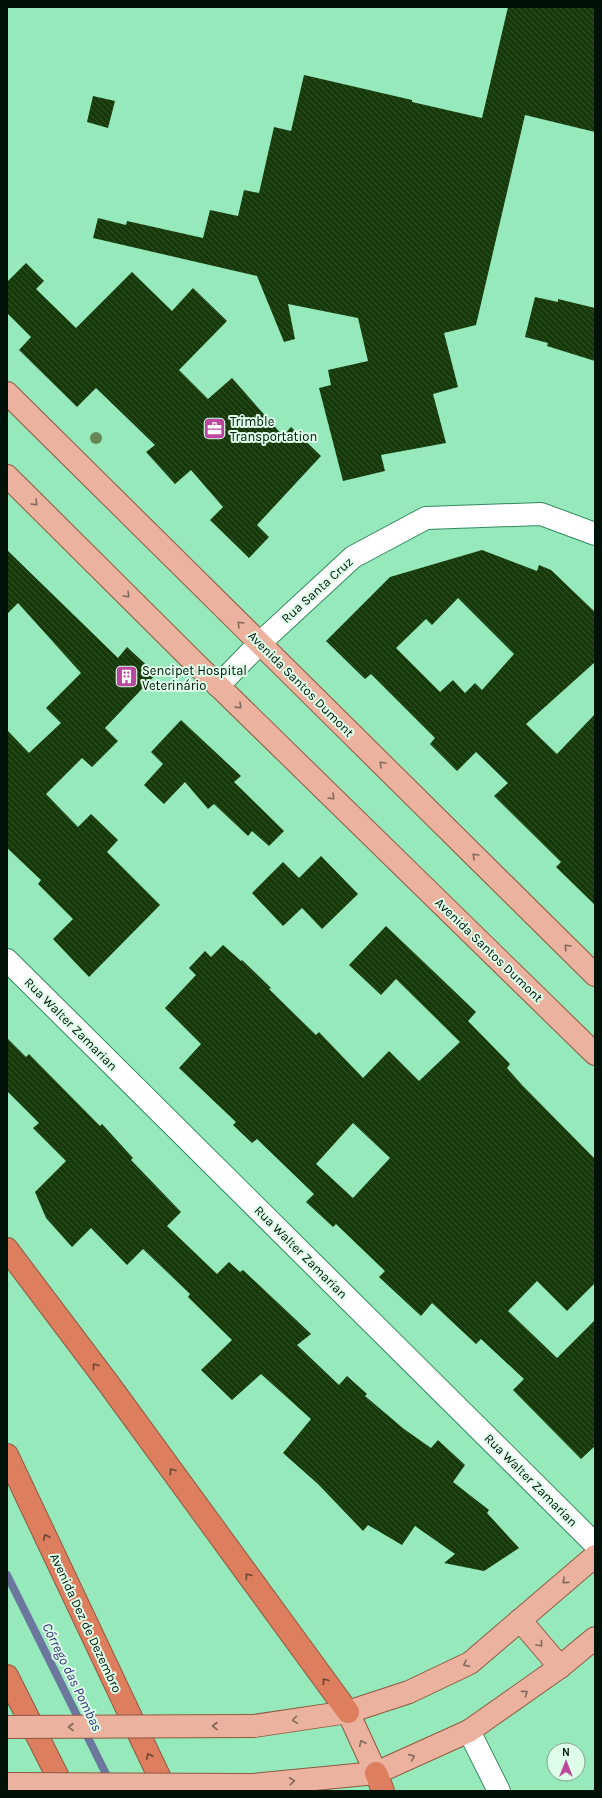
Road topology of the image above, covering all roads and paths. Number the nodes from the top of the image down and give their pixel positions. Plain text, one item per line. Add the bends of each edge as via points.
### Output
1 (7, 393) edge
2 (7, 476) edge
3 (595, 534) edge
4 (260, 643) junction
5 (218, 686) junction
6 (7, 960) edge
7 (595, 975) edge
8 (595, 1054) edge
9 (7, 1249) edge
10 (7, 1455) edge
11 (595, 1544) edge
12 (595, 1556) edge
13 (520, 1620) junction
14 (595, 1638) edge
15 (560, 1667) junction
16 (7, 1676) edge
17 (348, 1712) junction
18 (7, 1727) edge
19 (469, 1731) junction
20 (380, 1782) edge
21 (7, 1784) edge
22 (65, 1791) edge
23 (166, 1791) edge
24 (499, 1791) edge

4 -> 1 main road, Avenida Santos Dumont
2 -> 5 main road, Avenida Santos Dumont
3 - 4 street, Rua Santa Cruz via 541,514 426,518 353,557
4 - 5 street, Rua Santa Cruz
7 -> 4 main road, Avenida Santos Dumont
5 -> 8 main road, Avenida Santos Dumont
6 - 11 street, Rua Walter Zamarian
17 -> 9 highway
23 -> 10 highway, Avenida Dez de Dezembro
12 -> 13 main road
13 -> 15 main road
13 -> 17 main road via 470,1663 409,1692
14 - 15 main road
19 -> 15 main road
16 - 22 highway
17 -> 18 main road, bridge via 254,1726
20 -> 17 main road
20 -> 19 main road
19 - 24 street
21 -> 20 main road, bridge via 254,1785

